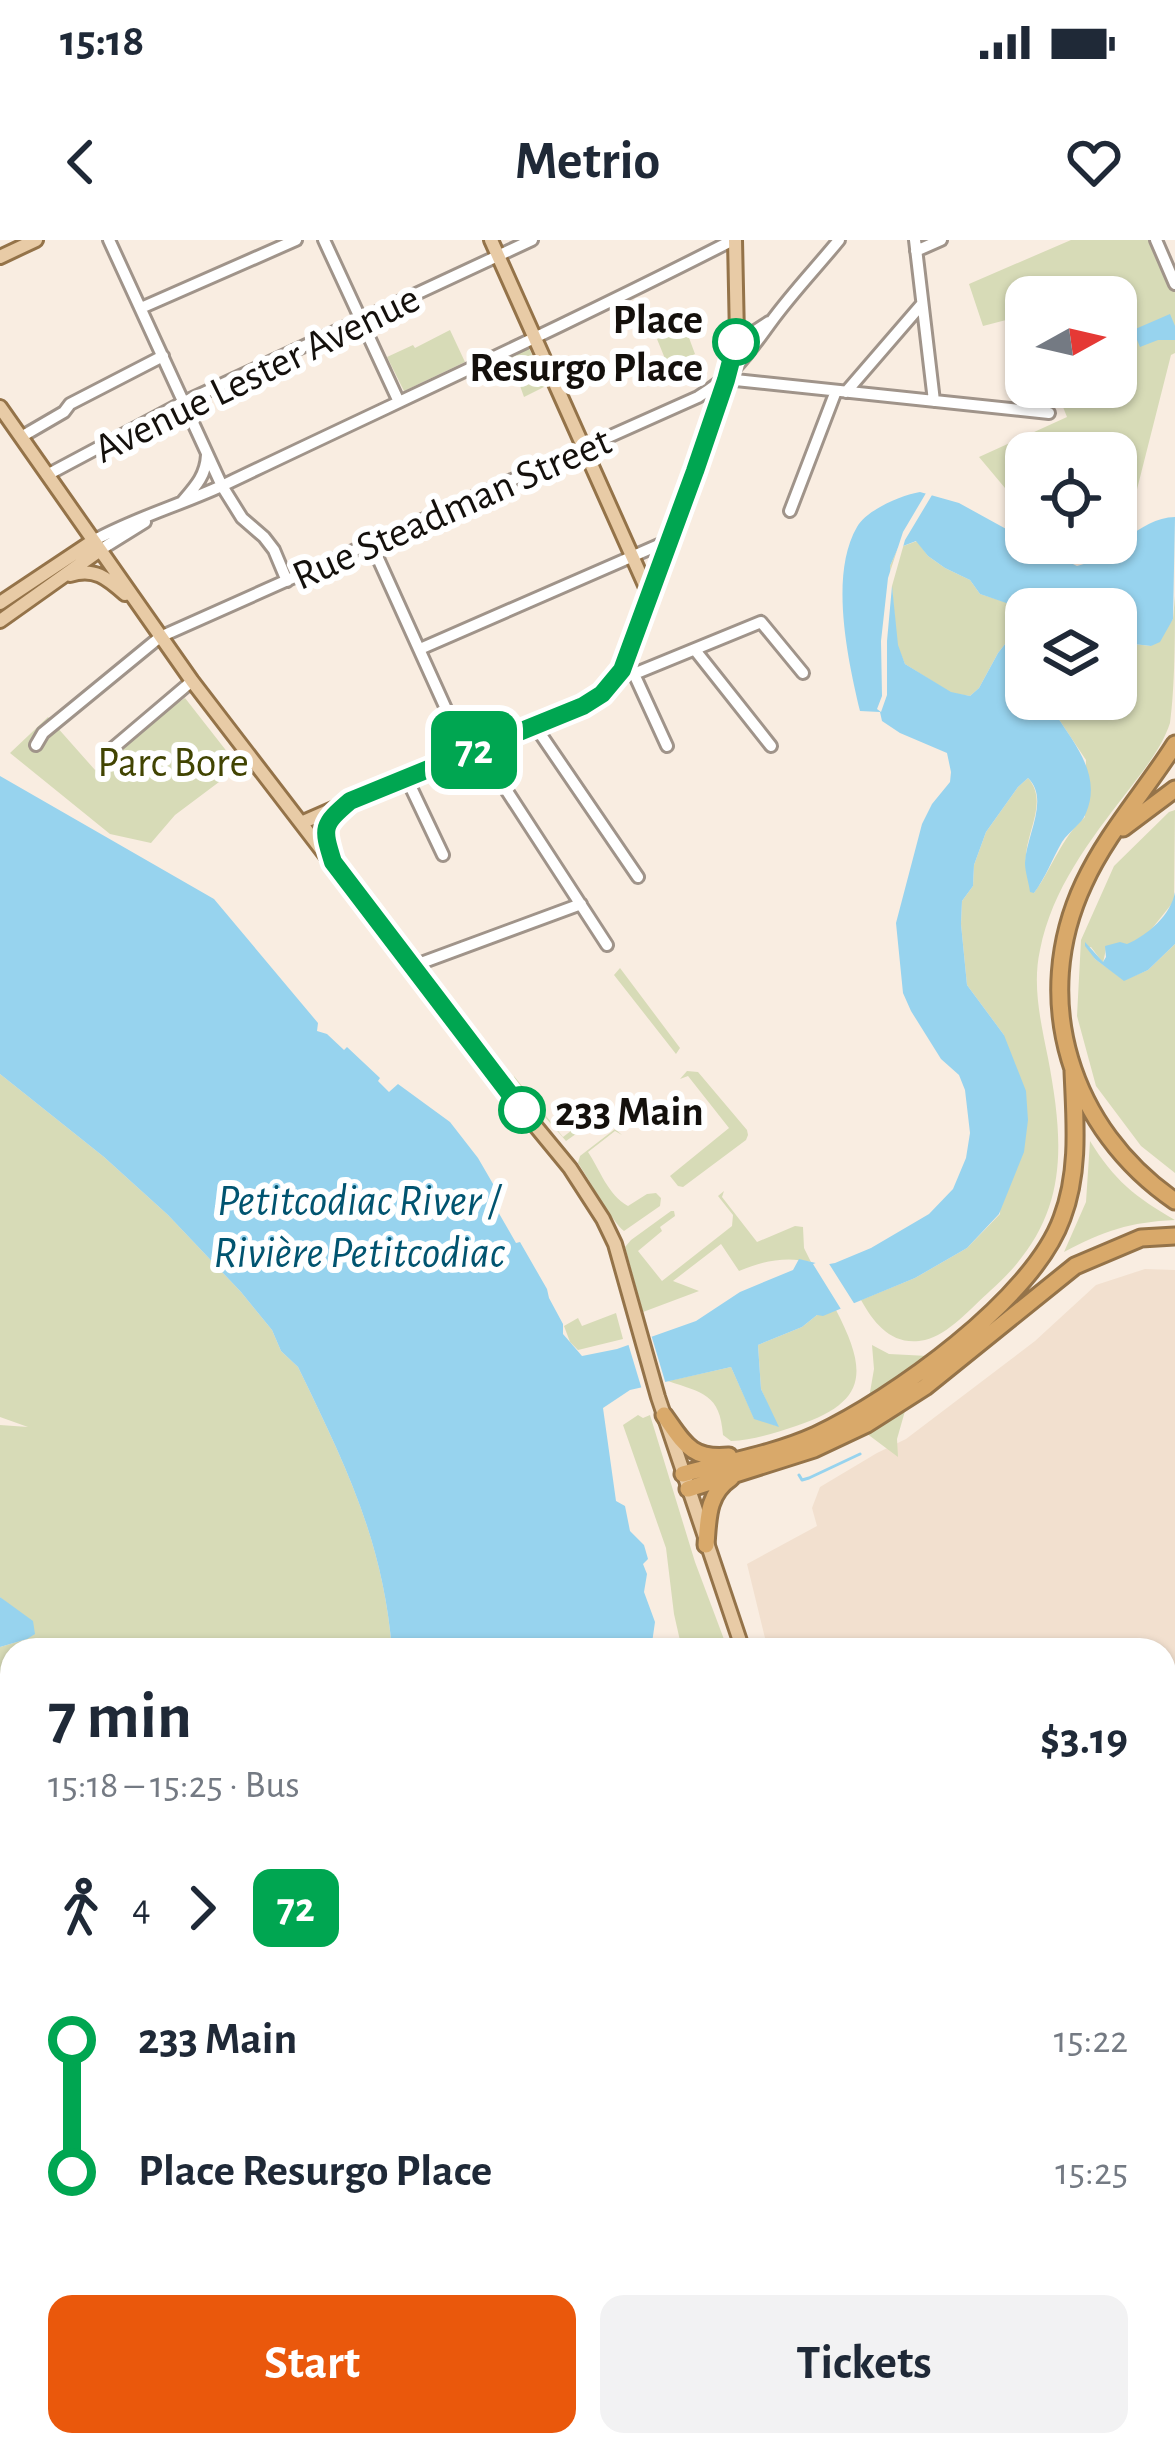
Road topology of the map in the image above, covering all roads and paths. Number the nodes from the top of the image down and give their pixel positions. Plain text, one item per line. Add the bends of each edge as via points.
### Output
1 (36, 240) edge
2 (109, 240) edge
3 (296, 240) edge
4 (324, 240) edge
5 (491, 240) edge
6 (532, 240) edge
7 (734, 240) edge
8 (839, 240) edge
9 (941, 240) edge
10 (1156, 240) edge
11 (915, 246) edge
12 (498, 256) junction
13 (0, 257) edge
14 (1175, 284) edge
15 (922, 304) junction
16 (141, 308) junction
17 (362, 319) junction
18 (772, 321) junction
19 (737, 337) junction
20 (535, 338) junction
21 (163, 356) junction
22 (726, 380) junction
23 (841, 391) junction
24 (934, 401) junction
25 (184, 402) junction
26 (399, 402) junction
27 (0, 407) edge
28 (1049, 413) dead end
29 (5, 426) edge
30 (21, 437) junction
31 (584, 447) junction
32 (207, 453) junction
33 (47, 475) junction
34 (222, 486) junction
35 (181, 503) junction
36 (790, 511) dead end
37 (670, 540) junction
38 (371, 543) junction
39 (97, 545) junction
40 (631, 554) junction
41 (57, 579) junction
42 (287, 580) junction
43 (649, 594) junction
44 (0, 602) edge
45 (137, 604) junction
46 (0, 620) edge
47 (160, 637) junction
48 (420, 649) junction
49 (695, 650) junction
50 (628, 672) junction
51 (803, 673) dead end
52 (192, 681) junction
53 (535, 726) junction
54 (1175, 744) edge
55 (36, 745) dead end
56 (667, 746) dead end
57 (771, 746) dead end
58 (113, 748) dead end
59 (473, 750) junction
60 (406, 777) junction
61 (1175, 789) edge
62 (350, 801) junction
63 (301, 823) junction
64 (1111, 837) junction
65 (442, 855) dead end
66 (333, 862) junction
67 (638, 877) dead end
68 (581, 904) junction
69 (607, 945) dead end
70 (413, 965) junction
71 (1072, 1071) junction
72 (1175, 1201) edge
73 (1175, 1236) edge
74 (664, 1415) junction
75 (773, 1450) junction
76 (741, 1472) junction
77 (686, 1481) junction
78 (706, 1545) junction
79 (739, 1638) edge

1 - 13 main road
2 - 16 street
3 - 16 street
4 - 17 street
5 - 12 main road
6 - 12 street, Avenue Lester Avenue
7 - 19 main road
7 - 20 street
8 - 18 street
9 - 11 street
10 - 14 street
11 - 15 street
12 - 17 street, Avenue Lester Avenue
12 - 20 main road
15 - 23 street
15 - 24 street
16 - 21 street
17 - 25 street, Avenue Lester Avenue
17 - 26 street
18 - 19 street
18 - 22 street
19 - 22 main road
20 - 26 street
20 - 31 main road
21 - 25 street
21 - 30 street
22 - 23 street
22 - 31 street, Rue Steadman Street
22 - 37 main road
23 - 24 street
23 - 36 street
24 - 28 street
25 - 32 street
25 - 33 street, Avenue Lester Avenue
26 - 34 street
27 - 29 main road
29 - 30 main road
30 - 33 main road
31 - 38 street, Rue Steadman Street
31 - 40 main road
32 - 34 street
32 - 35 street via 201,478
33 - 39 main road
34 - 35 street
34 - 42 street via 274,550
35 - 39 street via 123,524
37 - 40 street
37 - 43 main road
38 - 42 street, Rue Steadman Street
38 - 48 street
39 - 41 main road
39 - 44 main road
39 - 45 main road
40 - 43 main road
40 - 48 street
41 - 45 main road via 92,571
41 - 46 main road
42 - 47 street, Rue Steadman Street
43 - 50 main road
45 - 47 main road
47 - 52 main road
47 - 55 street, Rue Steadman Street
48 - 59 street
49 - 50 street
49 - 51 street via 761,622
49 - 57 street
50 - 53 main road via 583,706
50 - 56 street
52 - 58 street
52 - 63 main road
53 - 59 main road
53 - 67 street
54 - 64 highway
59 - 60 main road
59 - 68 street
60 - 62 main road
60 - 65 street
61 - 64 highway
62 - 63 main road
62 - 66 main road via 324,830
63 - 66 main road
64 - 71 highway via 1078,896 1062,962 1061,1017
66 - 70 main road
68 - 69 street
68 - 70 street
70 - 74 main road via 603,1219
71 - 72 highway via 1104,1134
71 - 75 highway via 1076,1156 1062,1218 1037,1264 933,1364 846,1420
73 - 76 highway via 1141,1238 1075,1266 867,1424
74 - 75 highway via 701,1455
74 - 77 main road
75 - 77 highway
76 - 77 highway
76 - 78 highway via 720,1485 710,1504
77 - 78 main road
78 - 79 main road

